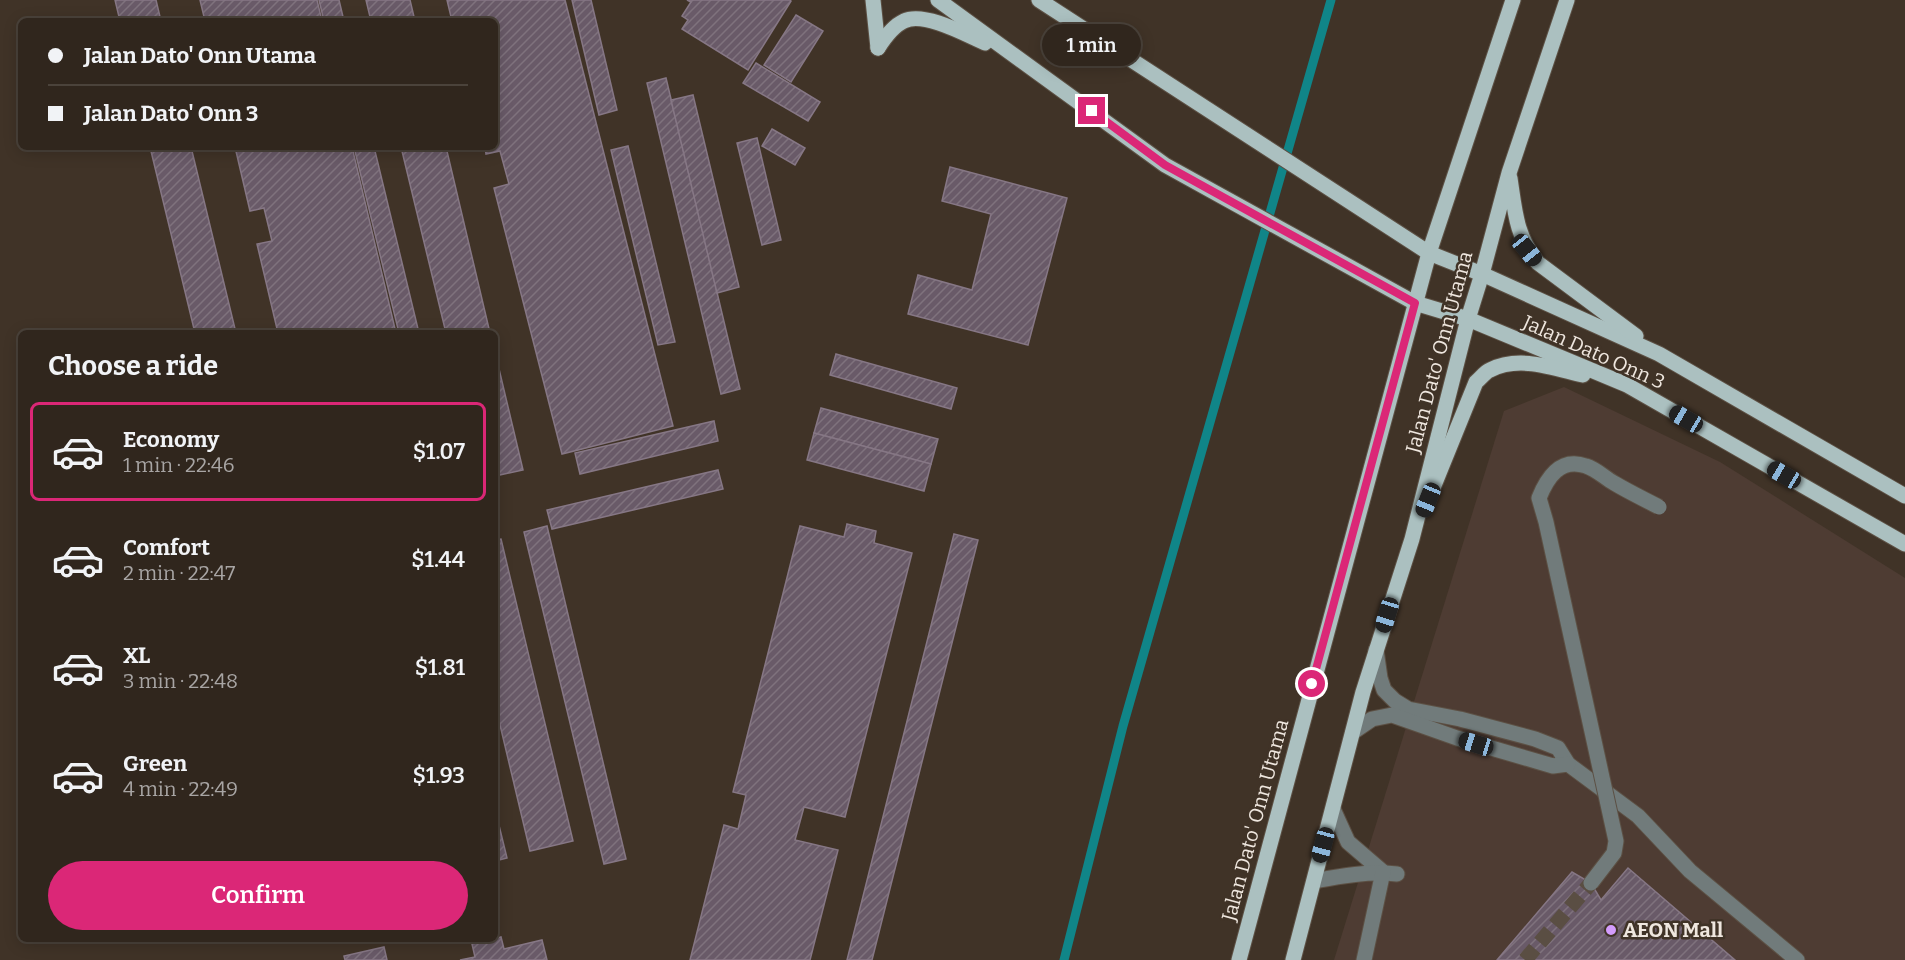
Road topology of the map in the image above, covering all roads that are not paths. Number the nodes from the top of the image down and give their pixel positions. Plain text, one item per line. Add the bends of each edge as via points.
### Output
1 (873, 0) edge
2 (938, 0) edge
3 (1039, 0) edge
4 (1513, 0) edge
5 (1567, 0) edge
6 (1018, 58) junction
7 (1509, 172) junction
8 (1429, 253) junction
9 (1482, 274) junction
10 (1415, 303) junction
11 (1468, 320) junction
12 (1659, 354) junction
13 (1627, 385) junction
14 (1905, 496) edge
15 (1659, 507) dead end
16 (1412, 539) junction
17 (1905, 544) edge
18 (1376, 650) junction
19 (1460, 719) junction
20 (1353, 732) junction
21 (1457, 738) junction
22 (1568, 764) junction
23 (1333, 809) junction
24 (1390, 873) junction
25 (1314, 881) junction
26 (1592, 882) tunnel mouth
27 (1239, 960) edge
28 (1293, 960) edge
29 (1364, 960) edge
30 (1797, 960) edge

1 - 6 main road via 878,48 890,31 906,20 928,20
2 - 6 main road
3 - 8 main road, Jalan Dato Onn 3
4 - 8 main road, Jalan Dato' Onn Utama
5 - 7 main road, Jalan Dato' Onn Utama
6 - 10 main road, Jalan Dato Onn 3 via 1165,165
7 - 9 main road, Jalan Dato' Onn Utama
7 - 12 main road via 1527,250 1538,263
8 - 9 main road, Jalan Dato Onn 3
8 - 10 main road, Jalan Dato' Onn Utama
9 - 11 main road, Jalan Dato' Onn Utama
9 - 12 main road, Jalan Dato Onn 3
10 - 11 main road, Jalan Dato Onn 3
10 - 27 main road, Jalan Dato' Onn Utama
11 - 13 main road, Jalan Dato Onn 3
11 - 16 main road, Jalan Dato' Onn Utama
12 - 14 main road, Jalan Dato Onn 3
13 - 16 main road via 1530,363 1488,370 1476,382
13 - 17 main road, Jalan Dato Onn 3
15 - 26 lane, bridge via 1587,466 1571,463 1549,476 1539,498 1616,841 1614,852
16 - 18 main road, Jalan Dato' Onn Utama
18 - 19 lane via 1384,690 1395,701 1408,709
18 - 20 main road, Jalan Dato' Onn Utama
19 - 21 lane
19 - 22 lane via 1558,748
20 - 21 lane via 1372,719 1392,716
20 - 23 main road, Jalan Dato' Onn Utama
21 - 22 lane via 1553,766
22 - 30 lane via 1638,816 1690,871
23 - 24 lane via 1348,842
23 - 25 main road, Jalan Dato' Onn Utama
24 - 25 lane
24 - 29 lane
25 - 28 main road, Jalan Dato' Onn Utama

